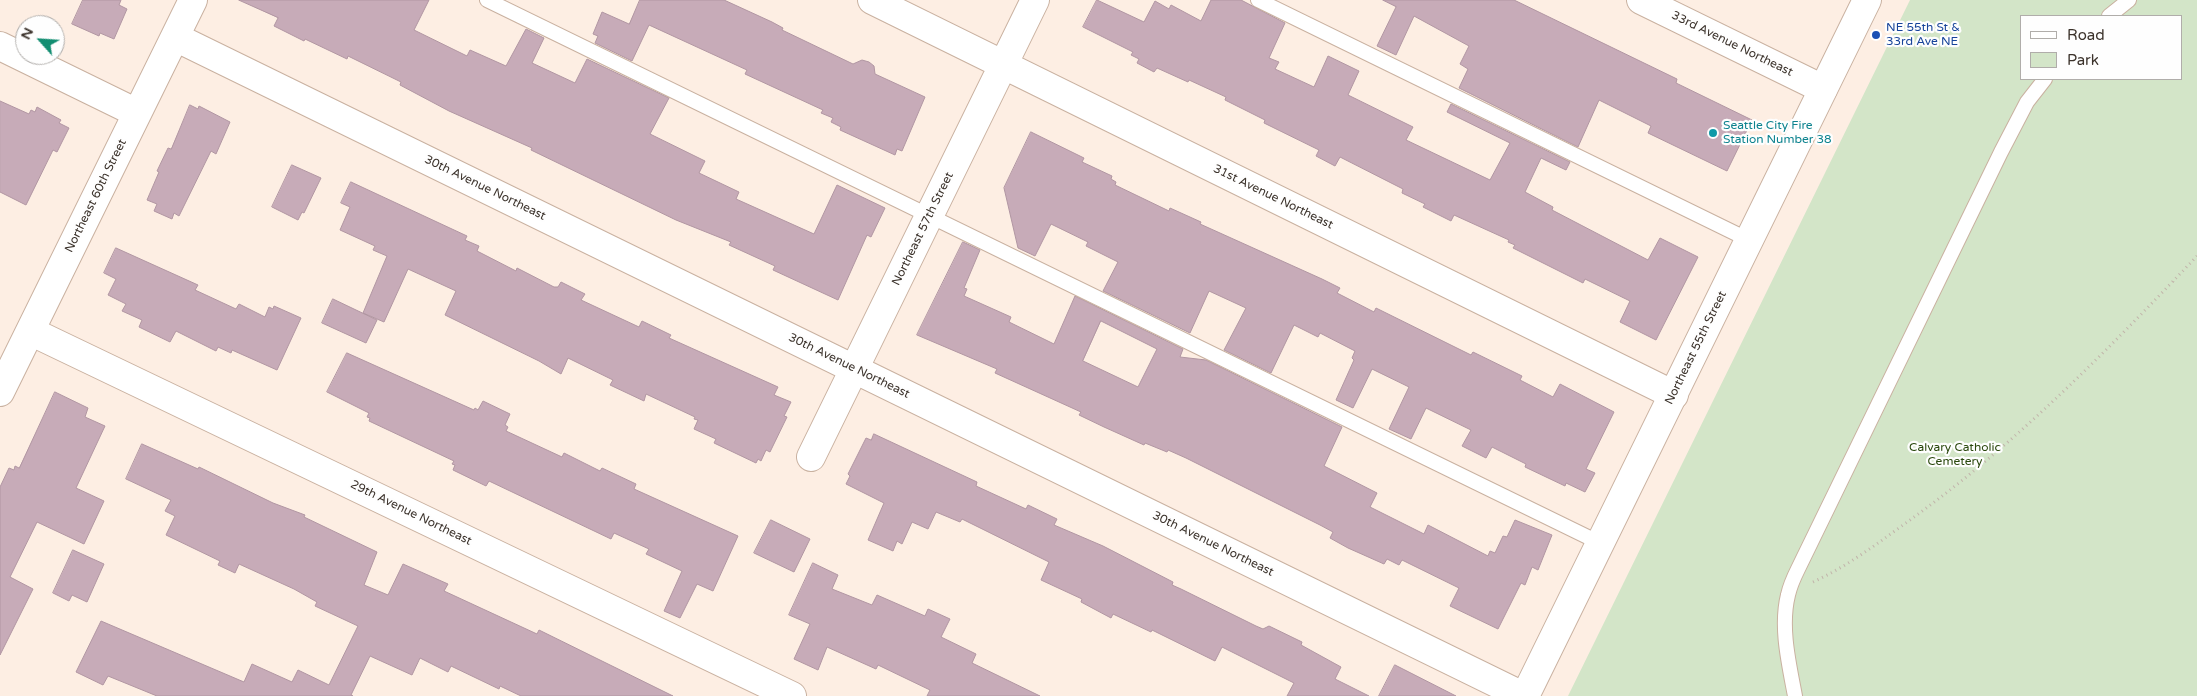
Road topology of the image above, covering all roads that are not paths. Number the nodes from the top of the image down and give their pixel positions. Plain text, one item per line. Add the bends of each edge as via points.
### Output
1 (193, 0) edge
2 (487, 0) edge
3 (872, 0) edge
4 (1035, 0) edge
5 (1258, 0) edge
6 (1641, 0) edge
7 (1867, 0) edge
8 (2129, 0) edge
9 (2110, 15) edge
10 (175, 37) junction
11 (0, 46) edge
12 (1004, 64) junction
13 (2044, 80) edge
14 (1823, 89) junction
15 (137, 113) junction
16 (929, 217) junction
17 (1749, 240) junction
18 (30, 331) junction
19 (854, 369) junction
20 (3, 379) edge
21 (1674, 395) junction
22 (811, 457) dead end
23 (1600, 543) junction
24 (792, 696) edge
25 (1524, 696) edge
26 (1795, 696) edge

1 - 10 street, Northeast 60th Street
2 - 16 lane
3 - 12 street, 31st Avenue Northeast
4 - 12 street, Northeast 57th Street
5 - 17 lane
6 - 14 street, 33rd Avenue Northeast
7 - 14 street, Northeast 55th Street
8 - 9 lane
10 - 15 street, Northeast 60th Street
10 - 19 street, 30th Avenue Northeast
11 - 15 street
12 - 16 street, Northeast 57th Street
12 - 21 street, 31st Avenue Northeast
13 - 26 lane via 2027,102 2001,152 1798,569 1788,594 1785,617
14 - 17 street, Northeast 55th Street
15 - 18 street, Northeast 60th Street
16 - 19 street, Northeast 57th Street
16 - 23 lane
17 - 21 street, Northeast 55th Street
18 - 20 street, Northeast 60th Street
18 - 24 street, 29th Avenue Northeast
19 - 22 street, Northeast 57th Street
19 - 25 street, 30th Avenue Northeast
21 - 23 street, Northeast 55th Street
23 - 25 street, Northeast 55th Street

